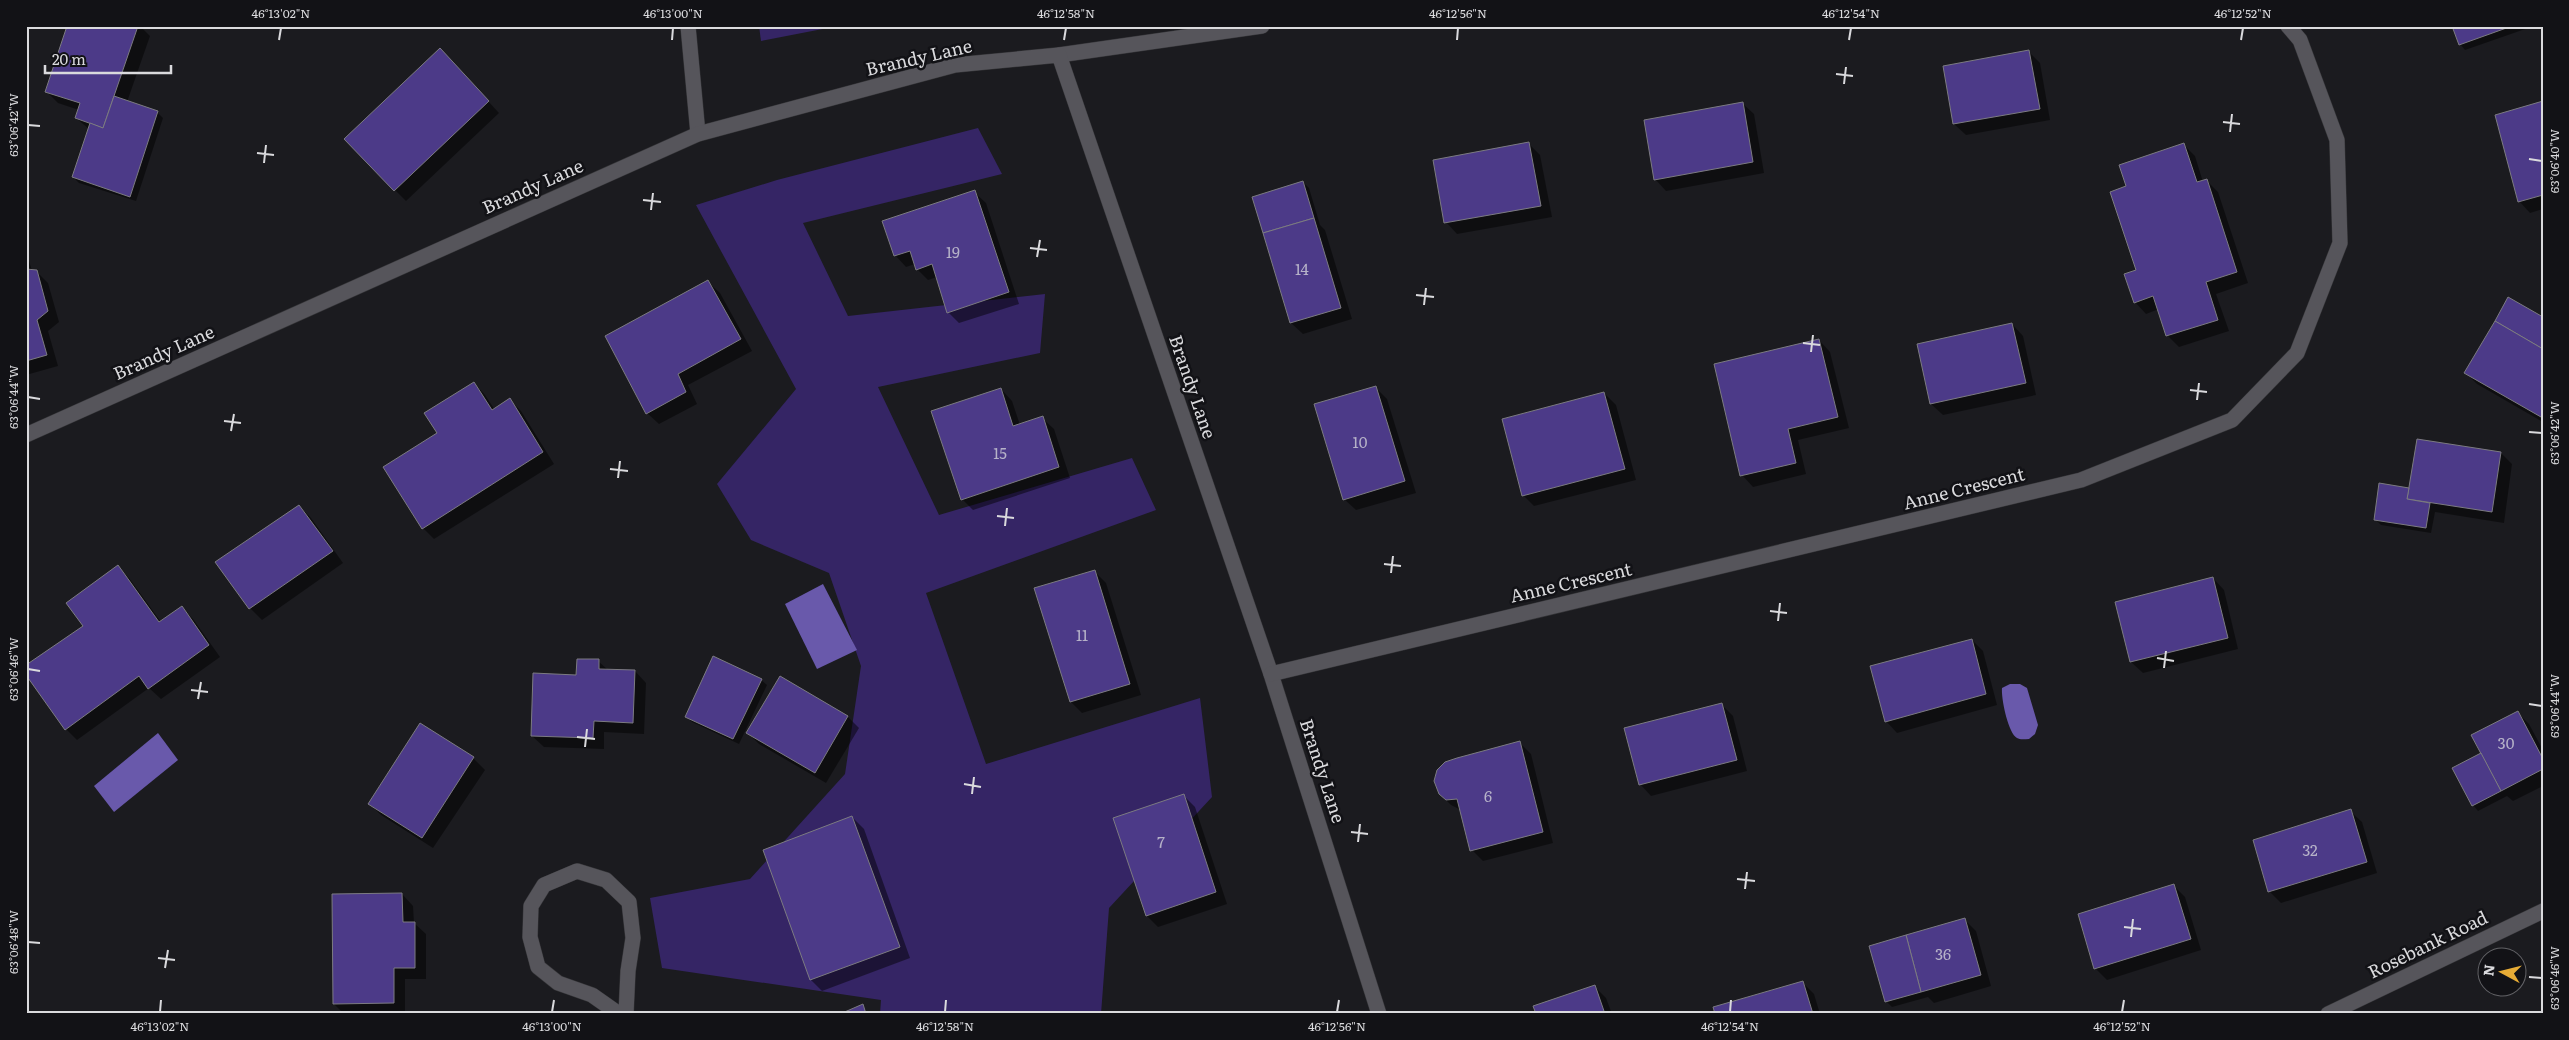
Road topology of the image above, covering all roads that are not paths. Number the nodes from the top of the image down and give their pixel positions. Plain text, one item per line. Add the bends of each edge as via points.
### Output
1 (688, 26) edge
2 (1262, 26) edge
3 (2288, 26) edge
4 (1059, 55) junction
5 (698, 134) junction
6 (26, 435) edge
7 (1271, 674) junction
8 (2543, 911) edge
9 (619, 1014) edge
10 (626, 1014) edge
11 (1379, 1014) edge
12 (2328, 1014) edge

1 - 5 street
2 - 4 street
3 - 7 street, Anne Crescent via 2300,40 2337,140 2340,243 2297,353 2232,420 2081,480
4 - 5 street, Brandy Lane via 954,65
4 - 7 street, Brandy Lane
5 - 6 street, Brandy Lane
7 - 11 street, Brandy Lane
8 - 12 street, Rosebank Road
9 - 10 street via 592,995 558,983 538,967 530,937 531,906 544,885 577,871 606,880 629,902 633,938

